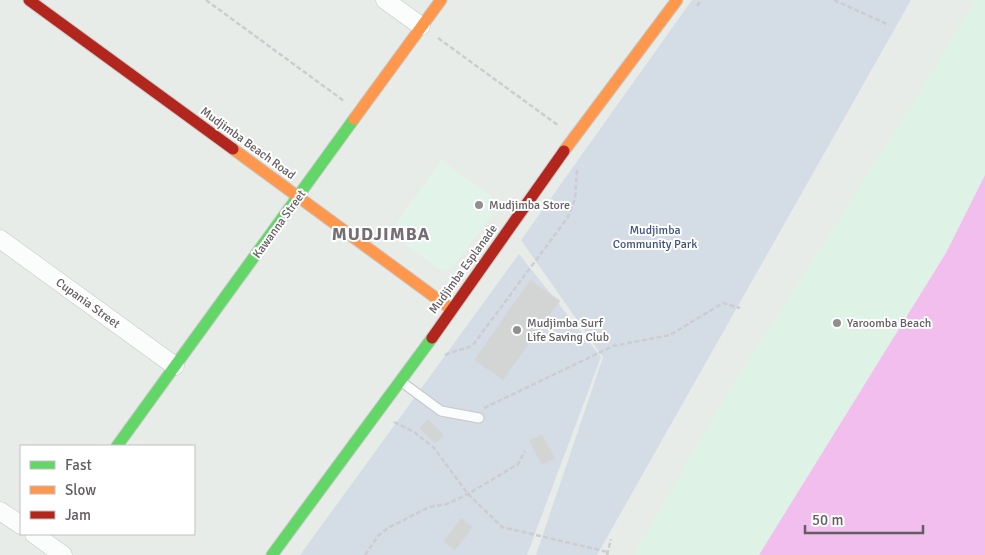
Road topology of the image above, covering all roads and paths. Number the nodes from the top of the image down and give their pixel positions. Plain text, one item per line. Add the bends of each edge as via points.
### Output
1 (29, 0) edge
2 (206, 0) edge
3 (385, 0) edge
4 (440, 0) edge
5 (677, 0) edge
6 (701, 0) edge
7 (834, 0) edge
8 (695, 8) dead end
9 (889, 25) dead end
10 (421, 26) junction
11 (360, 112) junction
12 (560, 127) dead end
13 (578, 165) dead end
14 (299, 197) junction
15 (0, 240) edge
16 (740, 308) dead end
17 (451, 309) junction
18 (442, 356) dead end
19 (175, 366) junction
20 (401, 381) junction
21 (479, 418) joint
22 (391, 420) dead end
23 (118, 445) edge
24 (525, 451) dead end
25 (468, 494) junction
26 (0, 511) edge
27 (20, 524) edge
28 (45, 537) edge
29 (611, 539) dead end
30 (607, 553) edge
31 (63, 555) edge
32 (272, 555) edge
33 (365, 555) edge

1 - 14 street, Mudjimba Beach Road
2 - 11 path
3 - 10 street
4 - 10 street, Kawanna Street
5 - 17 street, Mudjimba Esplanade
6 - 8 path
7 - 9 path
10 - 11 street, Kawanna Street
10 - 12 path
11 - 14 street, Kawanna Street
13 - 18 path via 575,200 568,217 473,346
14 - 17 street, Mudjimba Beach Road
14 - 19 street, Kawanna Street
15 - 19 street, Cupania Street
16 - 21 path via 723,303 670,334 612,346 483,408
17 - 20 street, Mudjimba Esplanade
19 - 23 street, Kawanna Street
20 - 21 lane via 442,411
20 - 32 street, Mudjimba Esplanade
22 - 25 path via 434,448
24 - 25 path via 518,464
25 - 30 path via 502,527
25 - 33 path via 447,504 429,507 388,528
26 - 27 street
28 - 31 street
29 - 30 path

